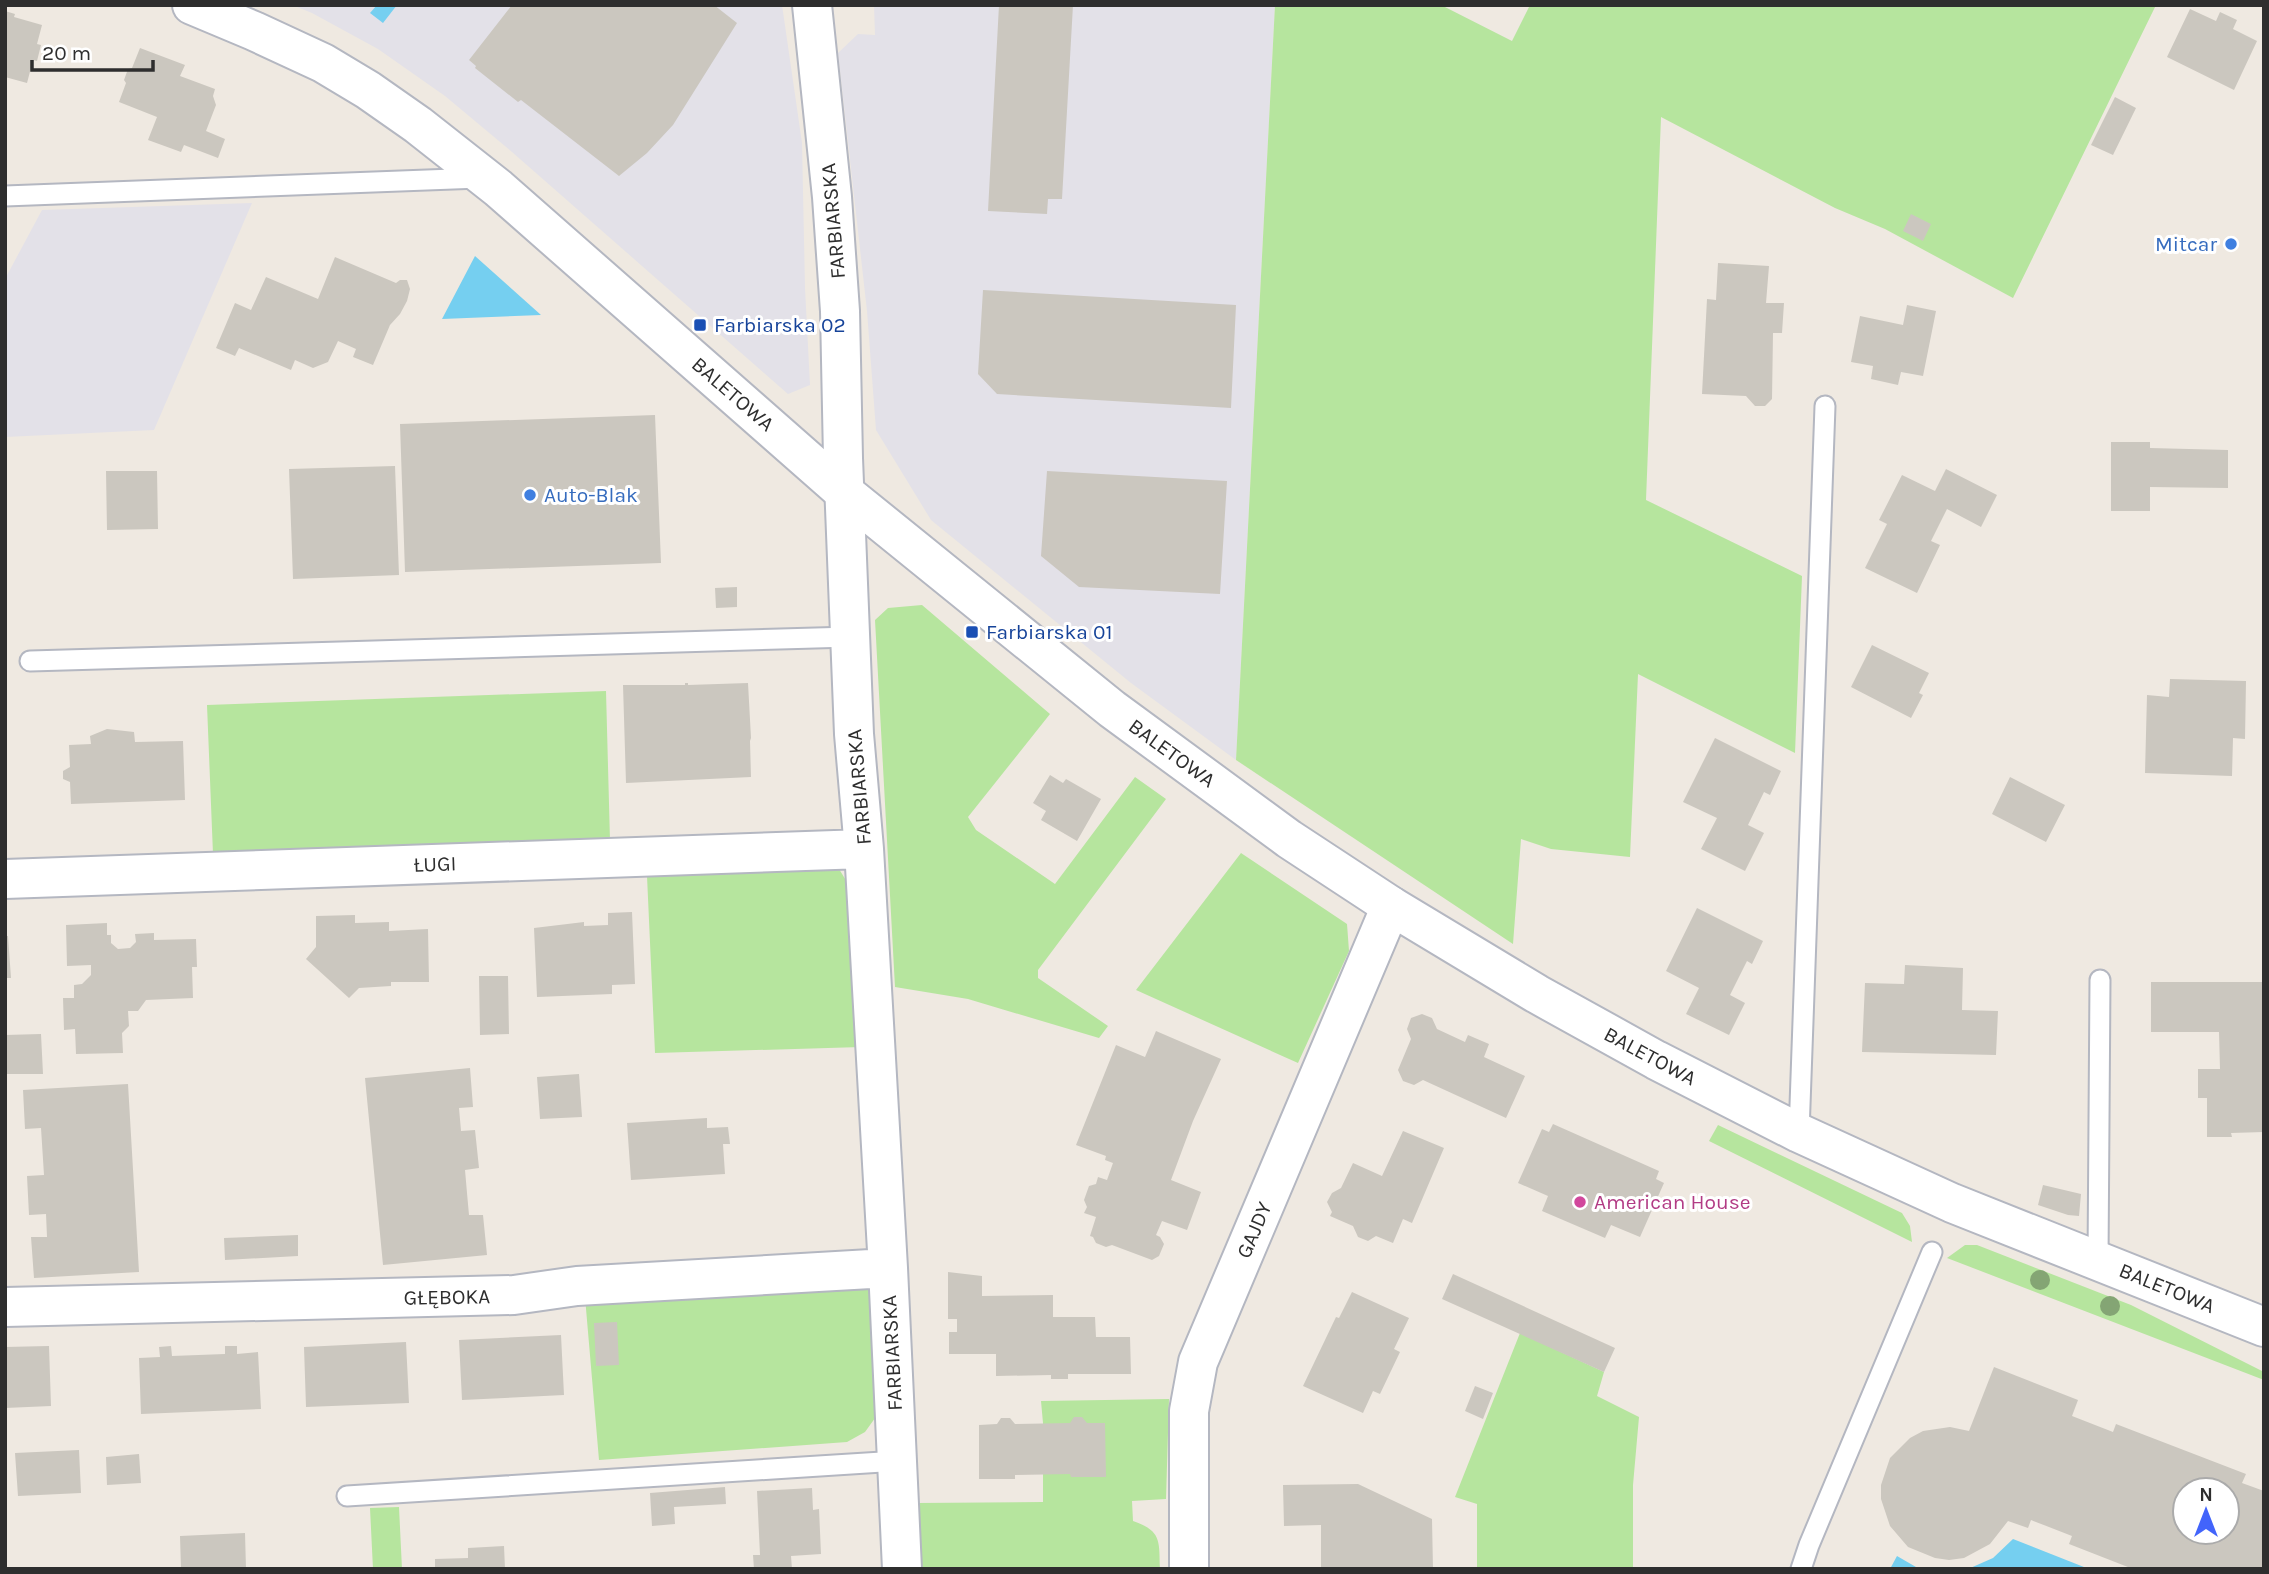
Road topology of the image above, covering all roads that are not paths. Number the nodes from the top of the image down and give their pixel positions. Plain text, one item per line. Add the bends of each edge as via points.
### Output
1 (192, 5) edge
2 (812, 5) edge
3 (485, 178) junction
4 (5, 196) edge
5 (1825, 406) dead end
6 (845, 493) junction
7 (851, 637) junction
8 (30, 661) dead end
9 (864, 849) junction
10 (5, 879) edge
11 (1391, 906) junction
12 (2100, 980) dead end
13 (1800, 1133) junction
14 (1932, 1252) dead end
15 (2098, 1261) junction
16 (888, 1268) junction
17 (5, 1307) edge
18 (2264, 1327) edge
19 (898, 1461) junction
20 (346, 1496) dead end
21 (902, 1569) edge
22 (1189, 1569) edge
23 (1801, 1569) edge

1 - 3 street, BALETOWA via 323,63 418,125
2 - 6 street, FARBIARSKA via 840,311
3 - 4 lane
3 - 6 street, BALETOWA
5 - 13 lane
6 - 7 street, FARBIARSKA
6 - 11 street, BALETOWA via 1112,709 1289,839
7 - 8 lane
7 - 9 street, FARBIARSKA
9 - 10 street, ŁUGI
9 - 16 street, FARBIARSKA
11 - 13 street, BALETOWA via 1536,994
11 - 22 street, GAJDY via 1198,1362 1189,1411
12 - 15 lane
13 - 15 street, BALETOWA via 1952,1203
14 - 23 lane
15 - 18 street, BALETOWA
16 - 17 street, GŁĘBOKA via 577,1286 513,1295
16 - 19 street, FARBIARSKA
19 - 20 lane
19 - 21 street, FARBIARSKA

